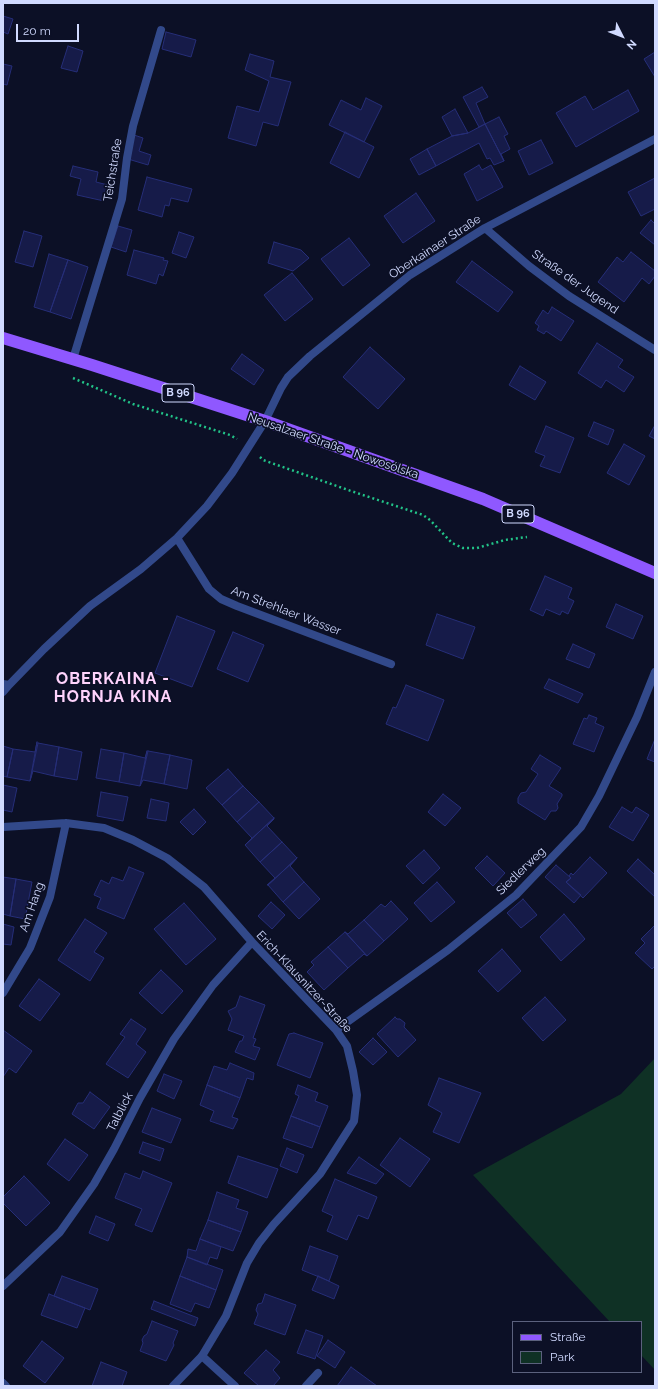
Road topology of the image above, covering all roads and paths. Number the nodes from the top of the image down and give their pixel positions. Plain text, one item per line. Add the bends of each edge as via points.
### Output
1 (161, 30) dead end
2 (655, 139) edge
3 (485, 228) junction
4 (3, 338) edge
5 (655, 350) edge
6 (73, 359) junction
7 (69, 377) dead end
8 (265, 421) junction
9 (248, 448) junction
10 (531, 537) dead end
11 (176, 538) junction
12 (655, 573) edge
13 (391, 664) dead end
14 (655, 672) edge
15 (5, 687) edge
16 (66, 823) junction
17 (3, 827) edge
18 (252, 942) junction
19 (3, 992) edge
20 (336, 1030) junction
21 (3, 1286) edge
22 (202, 1356) junction
23 (318, 1373) dead end
24 (3, 1383) edge
25 (6, 1386) edge
26 (173, 1386) edge
27 (235, 1386) edge
28 (306, 1386) edge

1 - 6 street, Teichstraße via 132,126 122,199
2 - 3 street, Oberkainaer Straße
3 - 5 street, Straße der Jugend via 569,296
3 - 8 street, Oberkainaer Straße via 410,275 310,356 288,377
4 - 6 main road, Neusalzaer Straße - Nowosólska / B 96
6 - 8 main road, Neusalzaer Straße - Nowosólska / B 96
7 - 9 path via 133,404 230,434
8 - 9 street
8 - 12 main road, Neusalzaer Straße - Nowosólska / B 96 via 483,499
9 - 10 path via 263,460 423,516 452,543 463,548 477,548 505,540
9 - 11 street via 206,506
11 - 13 street, Am Strehlaer Wasser via 209,589 221,599
11 - 15 street via 141,569 90,606
14 - 20 street, Siedlerweg via 637,717 581,827 516,895 448,950
16 - 17 street, Erich-Klausnitzer-Straße
16 - 18 street, Erich-Klausnitzer-Straße via 104,828 167,858 204,886
16 - 19 street, Am Hang via 50,897 30,948
18 - 20 street, Erich-Klausnitzer-Straße
18 - 21 street, Talblick via 213,985 174,1039 94,1184 60,1232
20 - 22 street, Erich-Klausnitzer-Straße via 347,1046 353,1071 357,1095 354,1120 320,1174 259,1243 247,1263 226,1316
22 - 26 street, Erich-Klausnitzer-Straße
22 - 27 street
23 - 28 street
24 - 25 street

